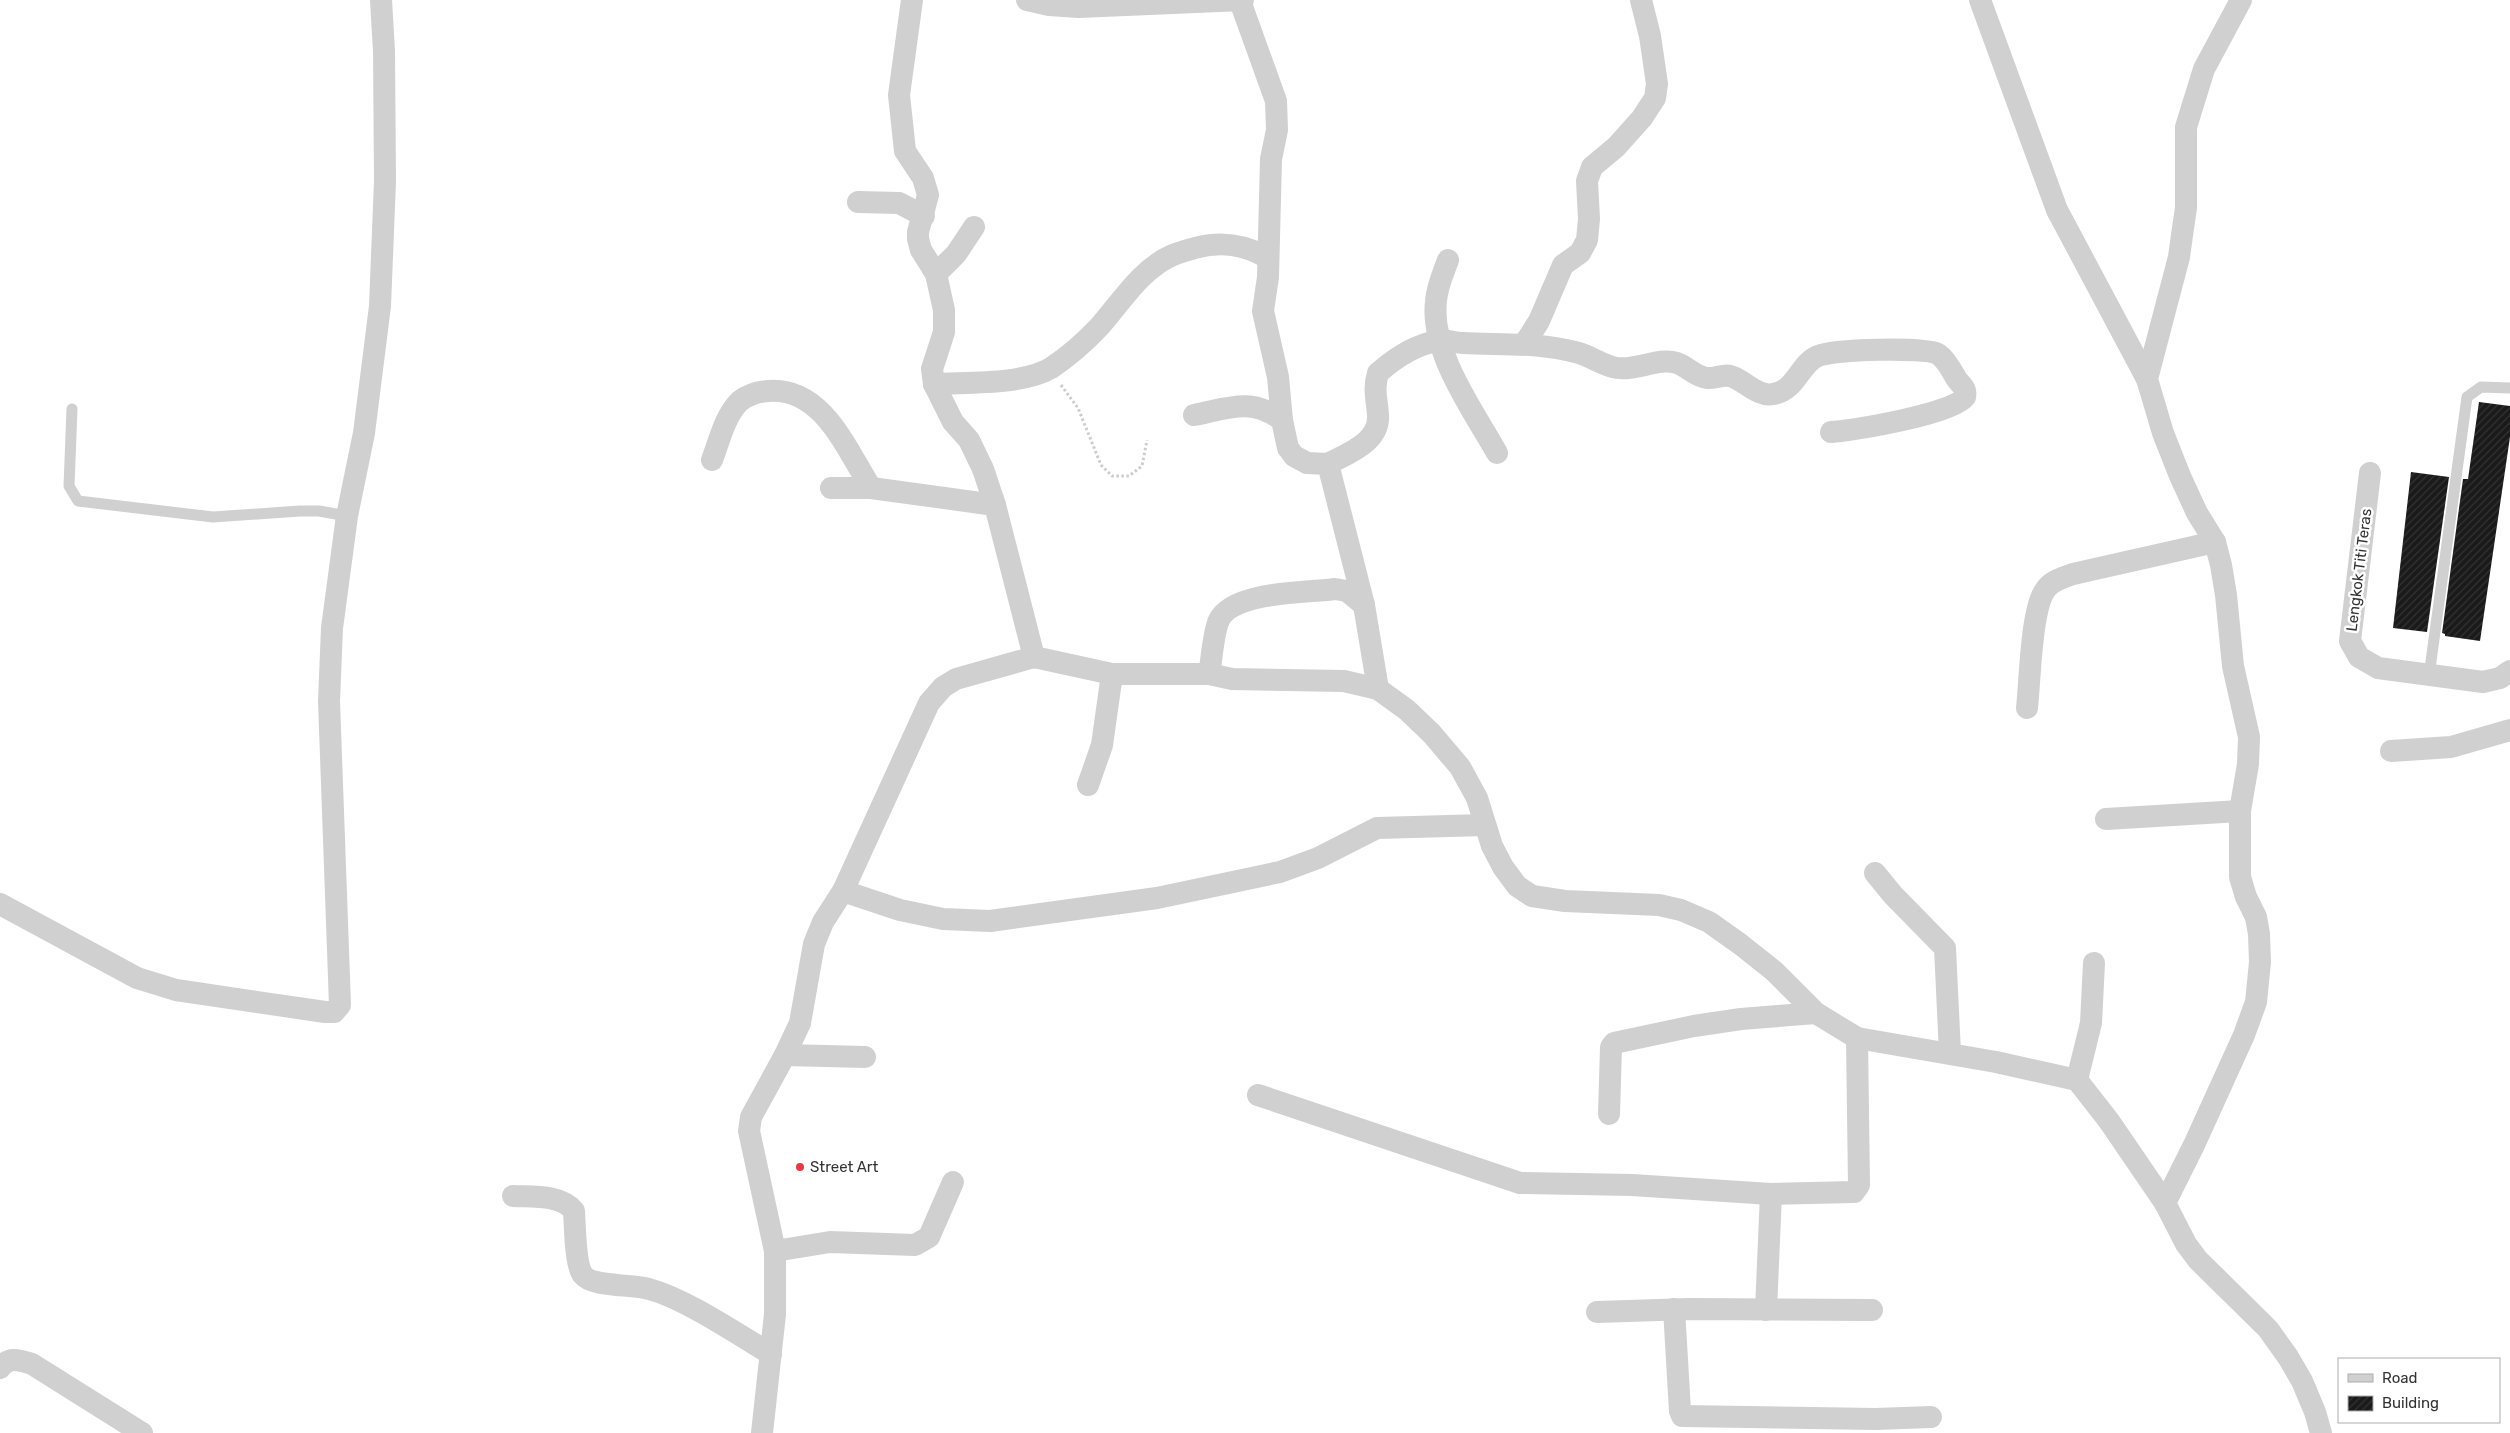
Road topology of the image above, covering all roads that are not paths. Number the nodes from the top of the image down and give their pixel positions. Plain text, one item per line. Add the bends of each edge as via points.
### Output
1 (381, 0) edge
2 (912, 0) edge
3 (1027, 0) edge
4 (1242, 0) edge
5 (1641, 0) edge
6 (1980, 0) edge
7 (2241, 0) edge
8 (858, 202) dead end
9 (924, 216) junction
10 (974, 227) dead end
11 (1268, 258) junction
12 (1448, 260) dead end
13 (936, 274) junction
14 (1438, 340) junction
15 (1525, 343) junction
16 (2147, 378) junction
17 (934, 384) junction
18 (2510, 388) edge
19 (72, 409) dead end
20 (1194, 415) dead end
21 (1282, 420) junction
22 (1831, 432) dead end
23 (1497, 453) dead end
24 (712, 460) dead end
25 (1328, 464) junction
26 (2370, 473) dead end
27 (831, 488) dead end
28 (871, 488) junction
29 (995, 505) junction
30 (348, 516) junction
31 (2215, 542) junction
32 (1364, 605) junction
33 (1034, 657) junction
34 (2510, 671) edge
35 (1112, 674) junction
36 (1209, 674) junction
37 (2429, 676) junction
38 (1378, 689) junction
39 (2027, 708) dead end
40 (2510, 730) edge
41 (2390, 751) dead end
42 (1088, 785) dead end
43 (2240, 812) junction
44 (2106, 819) dead end
45 (1485, 825) junction
46 (1875, 872) dead end
47 (843, 891) junction
48 (0, 904) edge
49 (2094, 963) dead end
50 (1816, 1013) junction
51 (1857, 1038) junction
52 (1950, 1053) junction
53 (785, 1055) junction
54 (865, 1057) dead end
55 (2077, 1080) junction
56 (1258, 1095) dead end
57 (1609, 1114) dead end
58 (953, 1182) dead end
59 (1771, 1194) junction
60 (513, 1196) dead end
61 (2165, 1203) junction
62 (775, 1251) junction
63 (1674, 1309) junction
64 (1766, 1310) junction
65 (1872, 1310) dead end
66 (1597, 1312) dead end
67 (771, 1354) junction
68 (0, 1368) edge
69 (1931, 1417) dead end
70 (142, 1433) edge
71 (762, 1433) edge
72 (2321, 1433) edge

1 - 30 street via 385,181 380,306 364,433
2 - 9 street via 899,95 905,151 923,178 928,195
3 - 4 street via 1079,7
4 - 11 street via 1278,115 1270,159
5 - 15 street via 1657,84 1655,98 1616,148 1592,167 1587,181 1589,219 1586,240 1580,252 1563,265 1539,321
6 - 16 street via 2057,210
7 - 16 street via 2204,69 2186,127 2186,208 2179,256
8 - 9 street via 899,203
9 - 13 street via 918,239
10 - 13 street via 956,254
11 - 17 street via 1230,244 1209,244 1173,255 1152,268 1076,350 1049,369 1021,378
11 - 21 street via 1263,311 1278,378
12 - 14 street via 1436,301
13 - 17 street via 944,310 944,332 932,370
14 - 15 street
14 - 23 street via 1459,386
14 - 25 street via 1410,350 1378,373 1374,394 1377,430 1366,442
15 - 22 street via 1579,353 1609,366 1628,369 1656,363 1677,364 1695,375 1710,379 1732,376 1760,392 1773,394 1794,382 1810,361 1831,352 1928,352 1940,355 1966,391 1962,402 1956,405 1891,423
16 - 31 street via 2180,476
17 - 29 street via 953,422 976,452
18 - 37 lane via 2481,386 2467,398
19 - 30 lane via 69,486 78,501 213,517 300,511
20 - 21 street via 1248,404 1268,410
21 - 25 street via 1288,448 1294,456 1307,463
24 - 28 street via 739,402 753,392 777,390 806,399 826,417
25 - 32 street
26 - 37 street, Lengkok Titi Teras via 2350,641 2359,657 2378,668
27 - 28 street
28 - 29 street
29 - 33 street
30 - 48 street via 332,628 329,701 338,1010 325,1012 168,988 137,978
31 - 39 street via 2073,574 2046,587 2034,634
31 - 43 street via 2226,595 2233,666 2249,737
32 - 36 street via 1347,591 1335,589 1248,599 1235,604 1219,620
32 - 38 street
33 - 35 street
33 - 47 street via 956,679 943,687 929,703
34 - 37 street, Lengkok Titi Teras via 2500,678 2483,682
35 - 36 street
35 - 42 street via 1102,745
36 - 38 street via 1232,679 1344,681
38 - 45 street via 1413,716 1460,767 1477,798
40 - 41 street via 2451,747
43 - 44 street
43 - 61 street via 2240,876 2259,934 2256,1002 2198,1137
45 - 47 street via 1377,828 1318,858 1280,872 1157,898 990,921 943,919 900,910
45 - 50 street via 1503,867 1517,886 1532,896 1565,901 1659,905 1681,910 1709,922 1740,944 1774,971
46 - 52 street via 1945,948
47 - 53 street via 823,922 814,944 800,1023
49 - 55 street via 2091,1023
50 - 51 street
50 - 57 street via 1722,1022 1614,1043 1611,1047
51 - 52 street
51 - 59 street via 1857,1190
52 - 55 street
53 - 54 street
53 - 62 street via 751,1117 750,1131
55 - 61 street
56 - 59 street via 1520,1184 1632,1185
58 - 62 street via 929,1237 916,1245 830,1242
59 - 64 street
60 - 67 street via 556,1200 569,1205 574,1211 581,1271 585,1277 594,1282 625,1284 661,1293
61 - 72 street via 2198,1260 2268,1329 2288,1357 2306,1389
62 - 67 street
63 - 64 street
63 - 66 street
63 - 69 street via 1682,1416
64 - 65 street
67 - 71 street
68 - 70 street via 10,1360 32,1364

